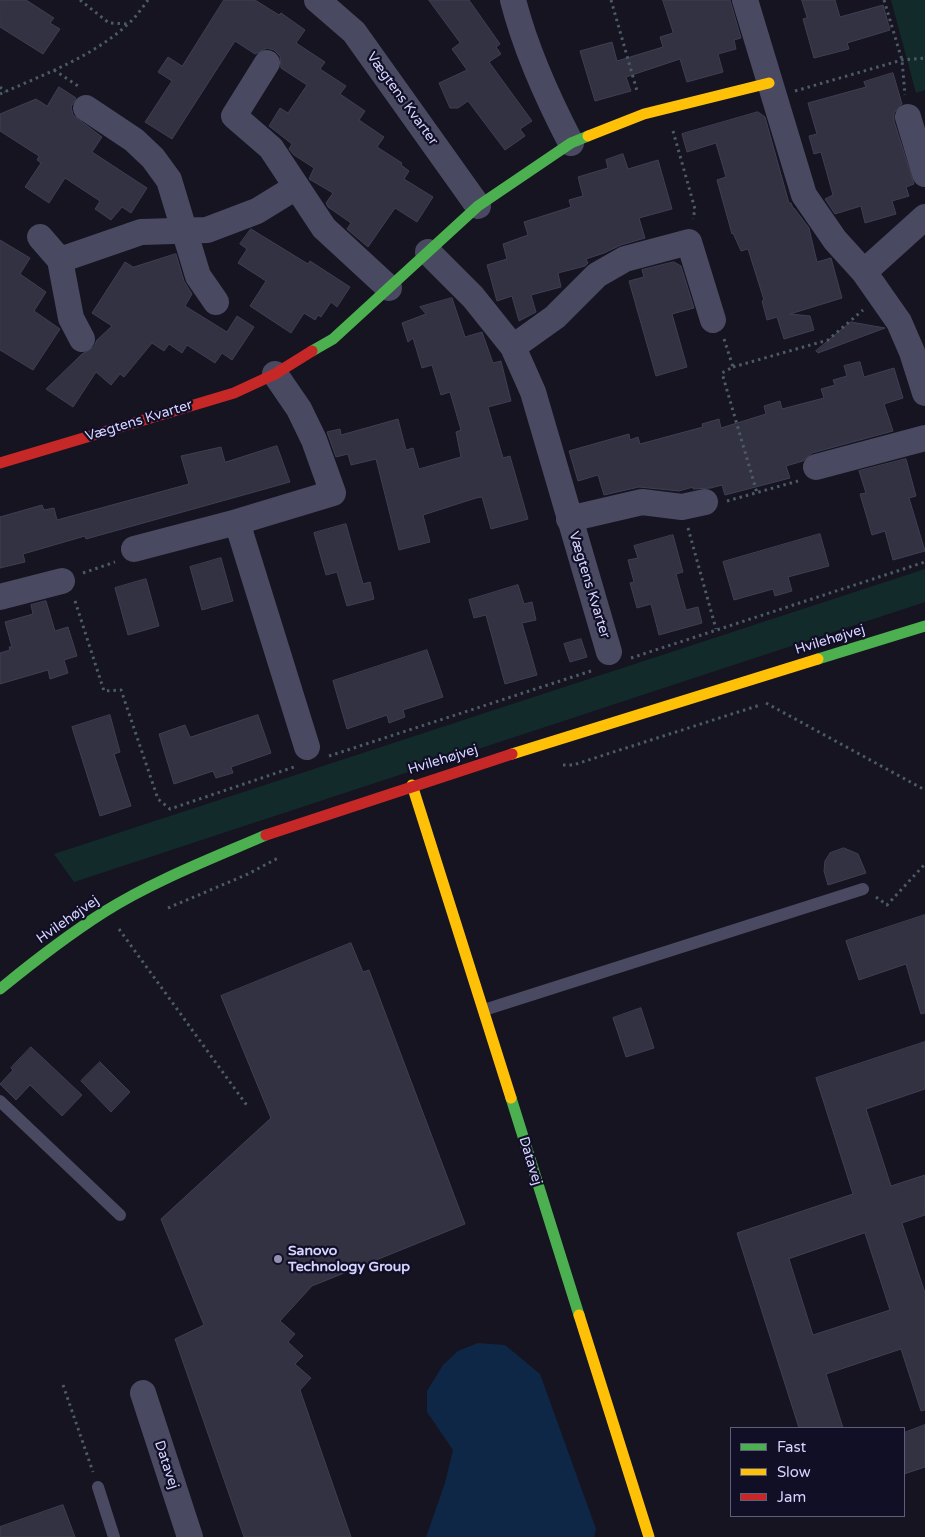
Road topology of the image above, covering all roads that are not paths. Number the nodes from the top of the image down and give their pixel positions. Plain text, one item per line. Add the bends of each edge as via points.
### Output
1 (317, 0) edge
2 (513, 0) edge
3 (745, 0) edge
4 (267, 63) dead end
5 (772, 90) junction
6 (86, 108) dead end
7 (908, 117) road end
8 (571, 143) junction
9 (925, 174) edge
10 (296, 187) junction
11 (478, 206) junction
12 (925, 217) edge
13 (185, 232) junction
14 (40, 237) dead end
15 (428, 252) junction
16 (60, 260) junction
17 (864, 272) junction
18 (388, 288) junction
19 (216, 302) dead end
20 (713, 320) road end
21 (82, 339) dead end
22 (513, 347) junction
23 (276, 374) junction
24 (925, 393) edge
25 (925, 438) edge
26 (0, 463) edge
27 (816, 467) road end
28 (694, 505) road end
29 (569, 519) junction
30 (236, 522) junction
31 (134, 549) road end
32 (62, 581) road end
33 (0, 597) edge
34 (925, 626) edge
35 (611, 660) road end
36 (311, 756) road end
37 (412, 785) junction
38 (862, 889) road end
39 (0, 989) edge
40 (484, 1010) junction
41 (0, 1101) edge
42 (120, 1215) dead end
43 (140, 1385) dead end
44 (98, 1487) road end
45 (114, 1537) edge
46 (190, 1537) edge
47 (649, 1537) edge

1 - 11 street, Vægtens Kvarter via 354,32
2 - 8 street via 544,92
3 - 5 street
4 - 10 street via 234,116 270,148
5 - 8 street, Vægtens Kvarter via 666,108
5 - 17 street via 804,195 835,240
6 - 13 street via 134,140 153,158 169,180
7 - 9 street
8 - 11 street, Vægtens Kvarter
10 - 13 street via 257,211 207,230
10 - 18 street via 324,228
11 - 15 street, Vægtens Kvarter
12 - 17 street
13 - 16 street via 141,232
13 - 19 street via 198,276
14 - 16 street
15 - 18 street, Vægtens Kvarter
15 - 22 street, Vægtens Kvarter via 473,297
16 - 21 street via 71,318
17 - 24 street via 898,322
18 - 23 street, Vægtens Kvarter via 333,339
20 - 22 street via 689,242 625,259 597,275 555,318
22 - 29 street, Vægtens Kvarter via 533,392
23 - 26 street, Vægtens Kvarter via 234,393
23 - 30 street via 314,440 332,493
25 - 27 street
28 - 29 street, Vægtens Kvarter via 642,502
29 - 35 street, Vægtens Kvarter
30 - 31 street
30 - 36 street
32 - 33 street
34 - 37 street, Hvilehøjvej
37 - 39 street, Hvilehøjvej via 270,833 183,871 105,911
37 - 40 street, Datavej
38 - 40 lane
40 - 47 street, Datavej
41 - 42 lane
43 - 46 street, Datavej
44 - 45 lane

